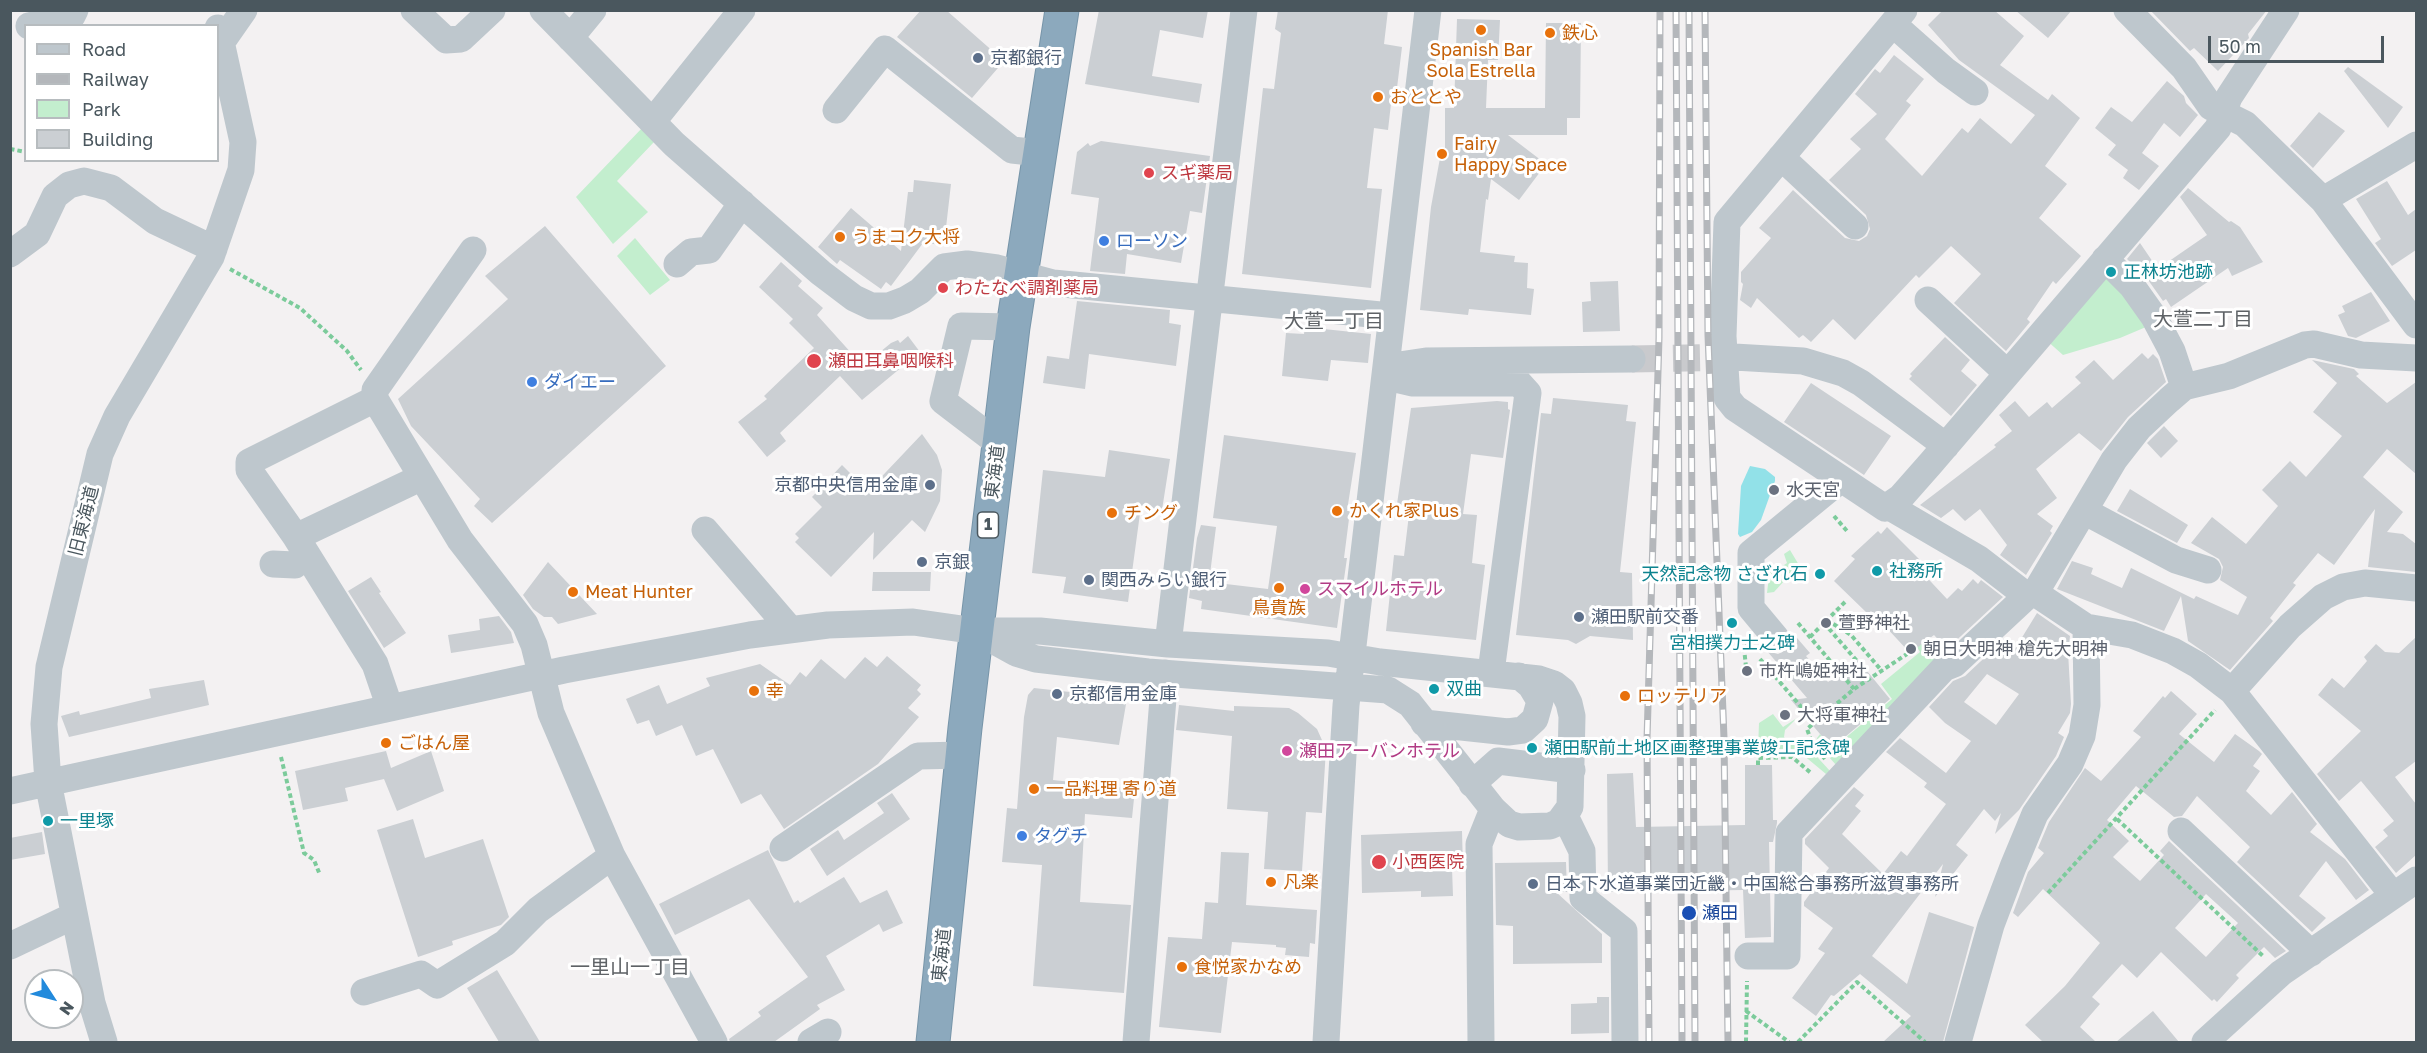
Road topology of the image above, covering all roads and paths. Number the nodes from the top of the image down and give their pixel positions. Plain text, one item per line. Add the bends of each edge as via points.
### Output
1 (75, 10) edge
2 (244, 10) edge
3 (414, 10) edge
4 (492, 10) edge
5 (543, 10) edge
6 (593, 10) edge
7 (742, 10) edge
8 (1062, 10) edge
9 (1244, 10) edge
10 (1428, 10) edge
11 (2127, 10) edge
12 (2286, 10) edge
13 (1898, 17) edge
14 (36, 24) edge
15 (219, 31) edge
16 (219, 36) edge
17 (570, 38) junction
18 (1975, 92) dead end
19 (836, 110) dead end
20 (2223, 113) junction
21 (652, 121) junction
22 (2416, 146) edge
23 (1040, 153) junction
24 (1781, 157) junction
25 (2323, 200) junction
26 (742, 203) junction
27 (1855, 226) dead end
28 (473, 250) dead end
29 (212, 253) junction
30 (10, 254) edge
31 (2105, 259) junction
32 (677, 264) dead end
33 (1021, 274) junction
34 (1210, 298) junction
35 (1928, 300) dead end
36 (1391, 316) junction
37 (2416, 325) edge
38 (1013, 327) junction
39 (1734, 357) tunnel mouth
40 (2416, 358) edge
41 (1632, 359) tunnel mouth
42 (1386, 367) junction
43 (2007, 373) junction
44 (2184, 387) junction
45 (375, 394) junction
46 (998, 443) junction
47 (1946, 446) junction
48 (422, 477) junction
49 (1840, 480) junction
50 (1890, 507) junction
51 (2084, 511) junction
52 (260, 512) dead end
53 (705, 530) dead end
54 (296, 537) junction
55 (2208, 570) dead end
56 (325, 582) junction
57 (2416, 588) edge
58 (2031, 594) junction
59 (1846, 601) dead end
60 (1825, 621) junction
61 (2086, 627) junction
62 (790, 629) junction
63 (976, 631) junction
64 (1810, 637) junction
65 (1767, 641) junction
66 (1168, 644) junction
67 (1907, 654) dead end
68 (1351, 657) junction
69 (1857, 661) dead end
70 (1746, 667) dead end
71 (1882, 671) junction
72 (1491, 672) junction
73 (1166, 673) junction
74 (542, 675) junction
75 (1519, 676) junction
76 (1348, 686) junction
77 (1854, 689) junction
78 (2232, 691) junction
79 (1833, 707) junction
80 (390, 708) junction
81 (1845, 721) dead end
82 (1424, 723) junction
83 (1815, 723) junction
84 (277, 733) junction
85 (962, 755) junction
86 (1792, 757) dead end
87 (1758, 765) dead end
88 (1572, 770) junction
89 (1841, 777) junction
90 (48, 782) junction
91 (1473, 784) junction
92 (10, 791) edge
93 (1493, 809) junction
94 (1565, 816) junction
95 (2117, 819) junction
96 (2181, 831) dead end
97 (783, 848) dead end
98 (612, 856) junction
99 (320, 876) dead end
100 (2409, 886) edge
101 (2048, 893) dead end
102 (74, 916) junction
103 (10, 946) edge
104 (2311, 953) junction
105 (1748, 956) joint
106 (2281, 973) junction
107 (364, 992) dead end
108 (1746, 1010) junction
109 (104, 1042) edge
110 (714, 1042) edge
111 (933, 1042) edge
112 (1136, 1042) edge
113 (1326, 1042) edge
114 (1481, 1042) edge
115 (1625, 1042) edge
116 (1746, 1042) edge
117 (1789, 1042) edge
118 (1798, 1042) edge
119 (1924, 1042) edge
120 (1958, 1042) edge
121 (2205, 1042) edge

1 - 14 street via 72,16
2 - 15 street
3 - 4 street via 446,40 461,39
5 - 17 street
6 - 17 street
7 - 21 street
8 - 23 highway, 東海道 / 1
9 - 34 street
10 - 36 street
11 - 20 street via 2184,68 2211,107
12 - 20 street via 2229,97
13 - 18 street via 1946,71
13 - 24 street
16 - 29 street, 旧東海道 via 243,142 241,170
17 - 21 street
19 - 23 street via 885,49 1012,150
20 - 25 street via 2245,124
20 - 31 street via 2218,128
21 - 26 street
22 - 25 street
23 - 33 highway, 東海道 / 1
24 - 27 street
24 - 49 street via 1727,222 1723,336 1727,398 1735,408
25 - 37 street
26 - 32 street via 709,250 691,252
26 - 33 street via 821,273 871,306 889,306 905,300 944,267 967,264
28 - 45 street
29 - 30 street via 155,221 111,188 84,181 69,185 55,196 37,234
29 - 45 path via 300,308 347,351
29 - 90 street, 旧東海道 via 117,416 100,454 48,667 44,724
31 - 43 street
31 - 44 street via 2132,286 2154,317 2172,351
33 - 34 street via 1053,283
33 - 38 highway, 東海道 / 1
34 - 36 street
34 - 66 street
35 - 43 street
36 - 42 street
38 - 46 highway, 東海道 / 1
38 - 46 street via 961,326 943,400
39 - 47 street via 1803,361 1843,373
40 - 44 street via 2361,356 2305,345 2229,376
41 - 42 street via 1448,361
42 - 68 street
42 - 72 street via 1400,380 1413,383 1519,383 1528,393
43 - 47 street
44 - 51 street via 2126,444
45 - 48 street
45 - 54 street via 249,462 249,470
46 - 63 highway, 東海道 / 1
47 - 50 street
48 - 54 street
48 - 74 street via 460,540 525,624
49 - 50 street via 1880,507
49 - 65 street via 1752,552 1751,608
50 - 58 street
51 - 55 street via 2176,560
51 - 58 street
52 - 56 street via 284,565
53 - 62 street
54 - 56 street
56 - 80 street via 375,664
57 - 78 street via 2365,583 2343,587 2323,597 2290,626
58 - 61 street
58 - 89 street via 1954,664 1944,668
59 - 60 path
60 - 64 path
60 - 69 path
60 - 71 path via 1851,635
61 - 78 street via 2159,644 2198,665
61 - 120 street via 2087,705 2082,736 2070,764 2035,814 2013,867
62 - 63 street via 913,622
62 - 74 street
63 - 66 street via 1040,631
63 - 73 street via 1016,653 1036,658
63 - 85 highway, 東海道 / 1
64 - 65 path via 1787,611
64 - 77 path
65 - 70 path via 1744,648
65 - 83 path
66 - 68 street
67 - 71 path
68 - 72 street
68 - 76 street
71 - 77 path
72 - 75 street
73 - 76 street
73 - 112 street
74 - 80 street
74 - 98 street via 551,713
75 - 82 street via 1532,686 1540,701 1535,719 1523,730 1508,732
75 - 88 street via 1554,684 1563,691 1572,716
76 - 82 street via 1388,690 1401,696
76 - 113 street
77 - 79 path
78 - 95 path
78 - 100 street
79 - 81 path
79 - 83 path
80 - 84 street
82 - 91 street
83 - 89 path via 1807,729 1812,743
84 - 90 street
84 - 99 path via 304,853 314,860
85 - 97 street via 918,756
85 - 111 highway, 東海道 / 1
86 - 87 path via 1758,758
88 - 91 street via 1498,761
88 - 94 street via 1572,795
89 - 105 street via 1789,833 1787,956
90 - 92 street
90 - 102 street, 旧東海道
91 - 93 street
93 - 94 street via 1509,824 1519,827 1550,826
93 - 114 street via 1479,844
94 - 115 street via 1582,851 1583,898 1624,932
95 - 101 path
95 - 106 path
96 - 104 street
98 - 107 street via 538,910 505,943 437,986 421,974
98 - 110 street
100 - 104 street
102 - 103 street
102 - 109 street, 旧東海道
104 - 106 street
105 - 108 path
106 - 121 street
108 - 116 path
108 - 117 path
118 - 119 path via 1857,982

